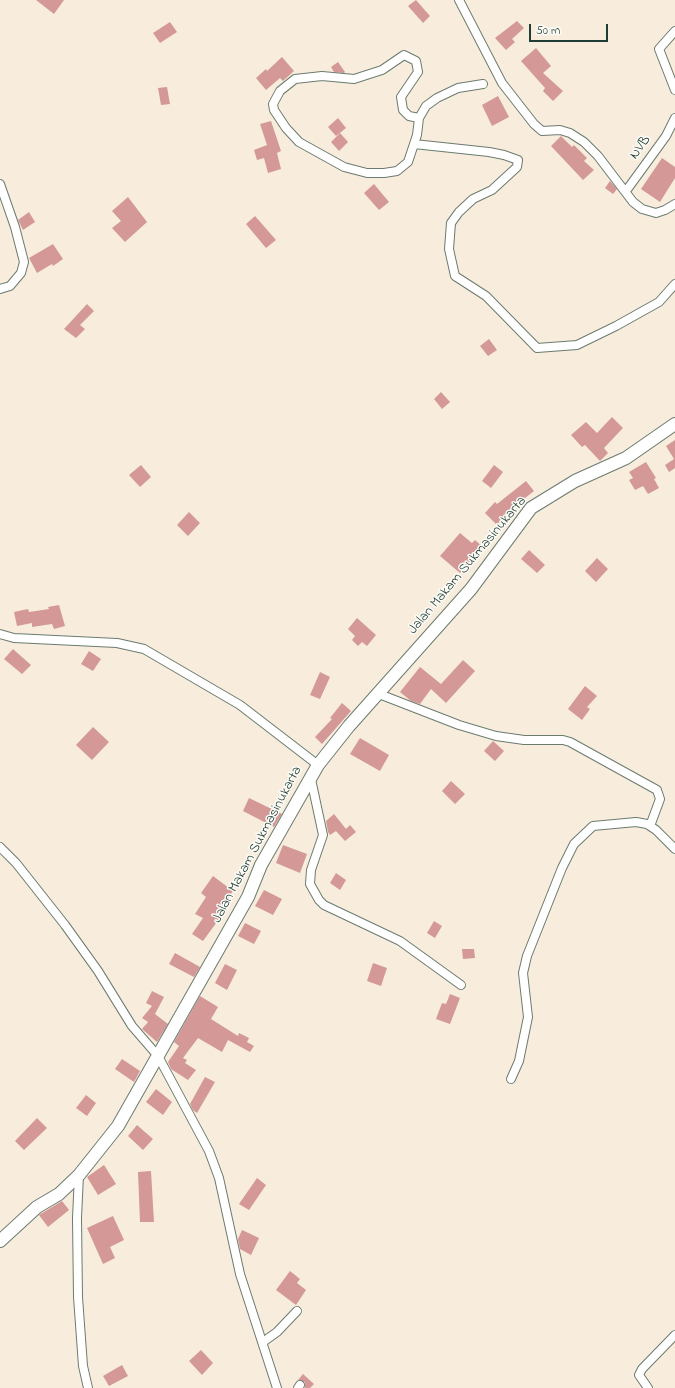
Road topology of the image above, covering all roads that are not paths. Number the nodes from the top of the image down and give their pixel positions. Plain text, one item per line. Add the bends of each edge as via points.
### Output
1 (459, 0) edge
2 (675, 31) edge
3 (484, 84) dead end
4 (675, 90) edge
5 (419, 118) junction
6 (675, 118) edge
7 (414, 144) junction
8 (0, 184) edge
9 (626, 191) junction
10 (675, 204) edge
11 (675, 284) edge
12 (0, 289) edge
13 (675, 424) edge
14 (0, 634) edge
15 (379, 694) junction
16 (318, 765) junction
17 (310, 779) junction
18 (650, 826) junction
19 (0, 848) edge
20 (675, 849) edge
21 (461, 985) dead end
22 (158, 1056) junction
23 (511, 1079) dead end
24 (79, 1175) junction
25 (0, 1241) edge
26 (297, 1311) dead end
27 (675, 1335) edge
28 (263, 1342) junction
29 (88, 1388) edge
30 (277, 1388) edge
31 (648, 1388) edge

1 - 9 street via 502,83 529,119 542,131 570,132 584,142
2 - 4 street via 659,49
3 - 5 street via 458,88 437,98 426,106
5 - 7 street via 418,135
5 - 7 street via 409,116 401,103 401,97 418,72 416,61 404,55 382,70 354,79 322,76 295,79 280,90 273,104 286,128 300,142 344,167 367,173 397,171 408,162
6 - 9 street, NVB via 666,136
7 - 11 street via 489,152 518,160 517,167 492,190 473,199 459,212 451,223 449,249 455,276 486,296 537,348 577,345 659,302
8 - 12 street via 24,262 21,273 10,286
9 - 10 street via 633,202 649,212 656,213
13 - 15 street, Jalan Makam Sukmasinukarta via 626,458 575,481 531,508 471,589
14 - 16 street via 14,638 117,643 144,649 240,705
15 - 16 street, Jalan Makam Sukmasinukarta
15 - 18 street via 496,736 570,742 657,790 660,799
16 - 17 street, Jalan Makam Sukmasinukarta
17 - 21 street via 323,835 311,870 310,884 319,900 324,905 400,941
17 - 22 street, Jalan Makam Sukmasinukarta via 261,865 248,897
18 - 20 street
18 - 23 street via 636,822 593,826 574,844 527,956 523,973 528,1017 519,1061
19 - 22 street via 16,863 65,925 98,971 132,1026
22 - 24 street, Jalan Makam Sukmasinukarta via 118,1126
22 - 28 street via 209,1151 219,1178 240,1274
24 - 25 street, Jalan Makam Sukmasinukarta via 59,1194 37,1207
24 - 29 street via 78,1297 83,1366
26 - 28 street via 278,1332
27 - 31 street via 642,1369 639,1375
28 - 30 street

